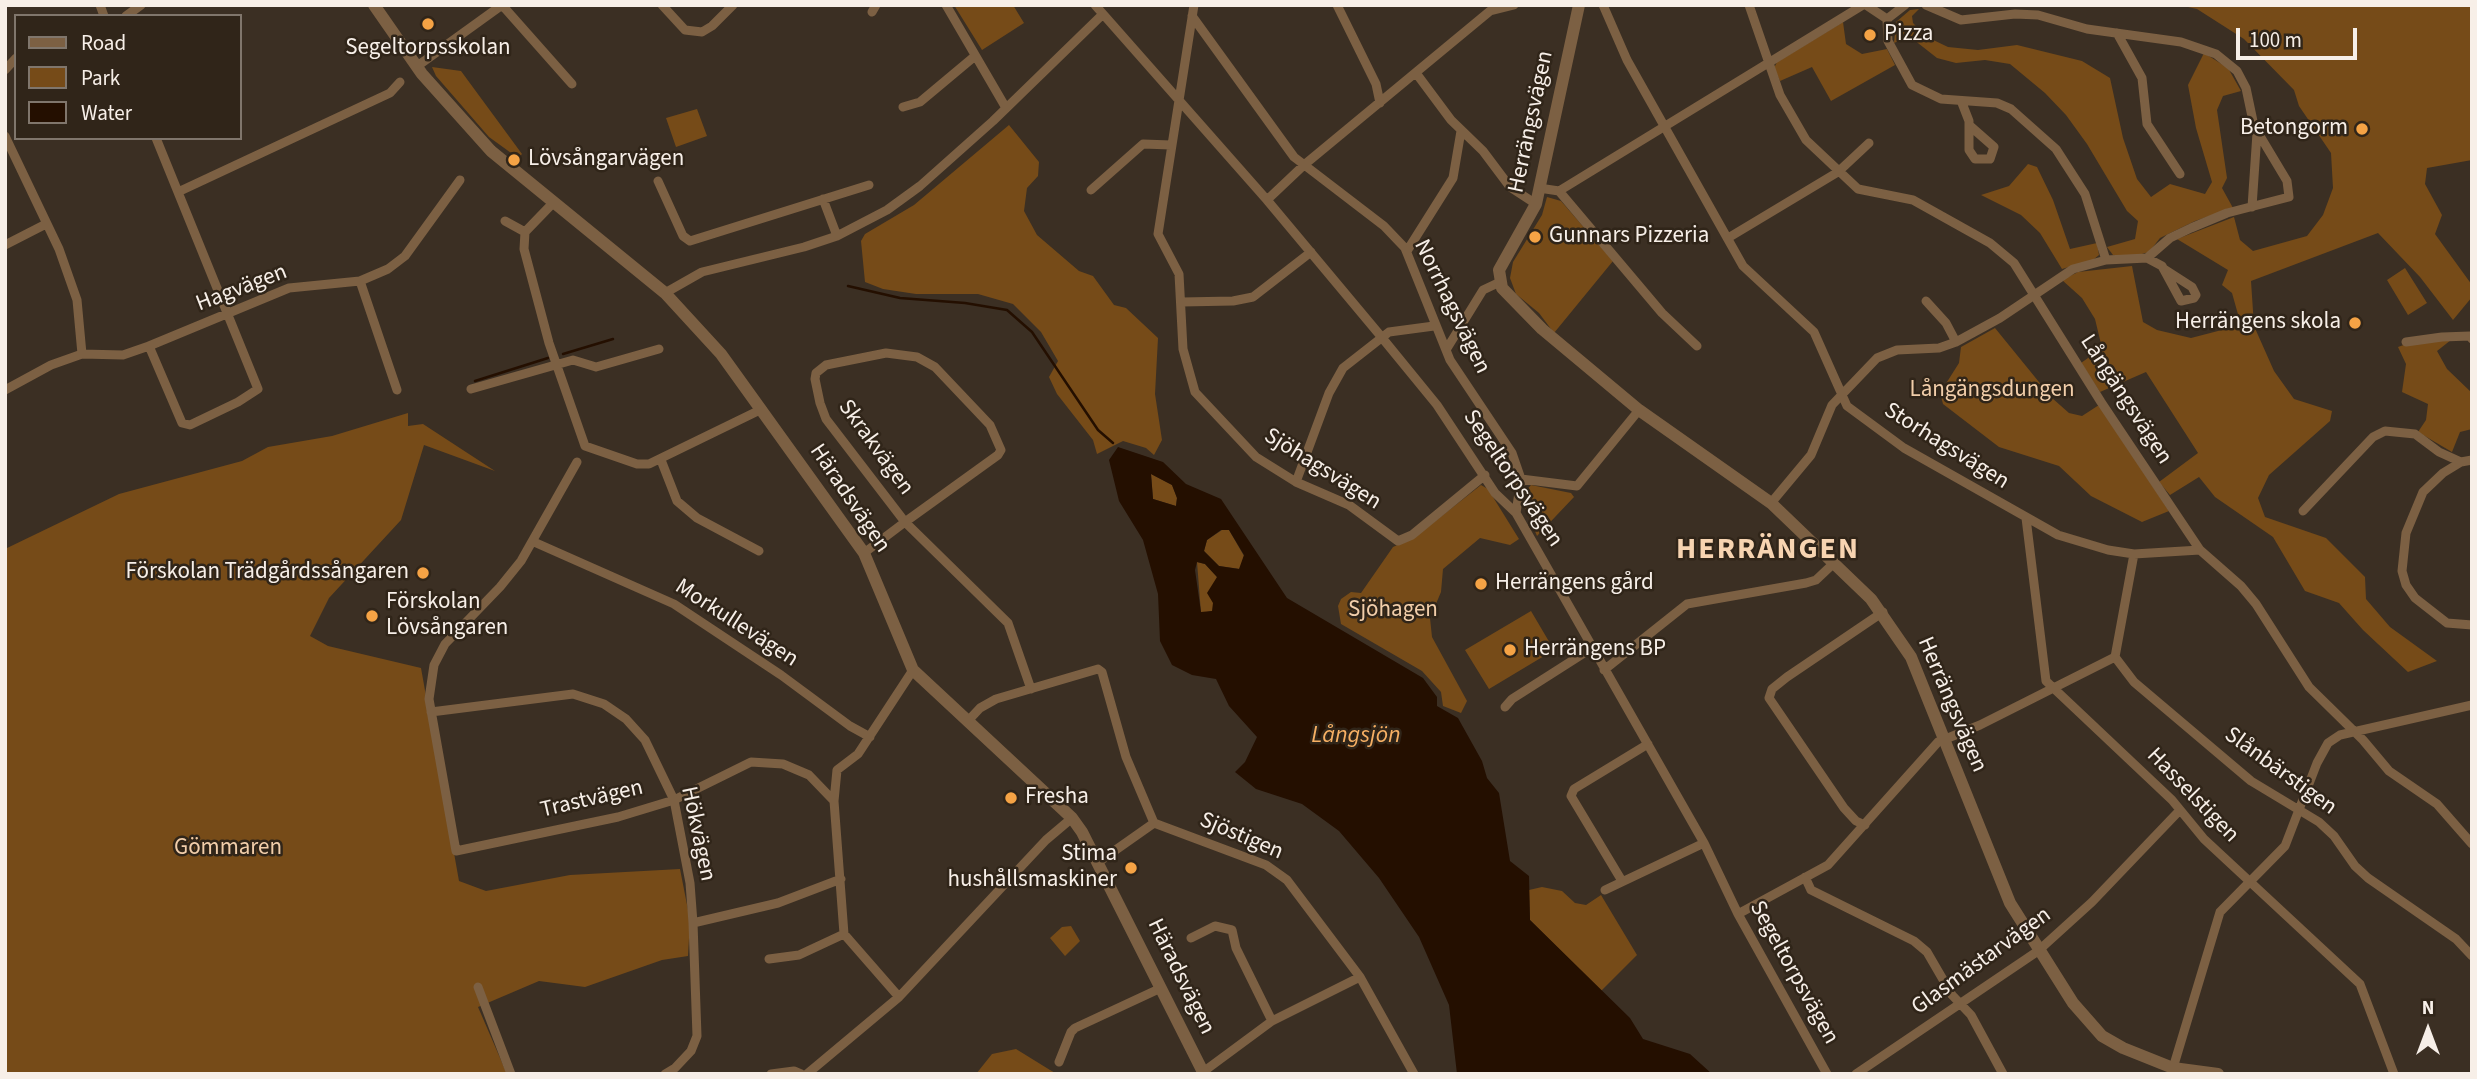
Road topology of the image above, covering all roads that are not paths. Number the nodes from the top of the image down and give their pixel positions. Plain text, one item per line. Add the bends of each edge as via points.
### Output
1 (374, 5) edge
2 (502, 5) edge
3 (662, 5) edge
4 (733, 5) edge
5 (946, 5) edge
6 (1095, 5) edge
7 (1194, 5) edge
8 (1337, 5) edge
9 (1514, 5) edge
10 (1579, 5) edge
11 (1603, 5) edge
12 (1749, 5) edge
13 (1865, 5) edge
14 (1905, 5) edge
15 (1926, 5) edge
16 (1498, 7) edge
17 (1102, 15) junction
18 (1192, 16) junction
19 (1887, 19) junction
20 (2117, 33) junction
21 (975, 56) junction
22 (1768, 62) junction
23 (416, 67) junction
24 (1416, 73) junction
25 (400, 82) dead end
26 (572, 84) dead end
27 (1178, 97) junction
28 (1380, 103) junction
29 (1962, 103) junction
30 (903, 107) dead end
31 (1006, 108) junction
32 (1665, 125) junction
33 (1969, 125) dead end
34 (1461, 131) junction
35 (2257, 132) junction
36 (5, 136) edge
37 (157, 140) edge
38 (1869, 143) dead end
39 (1171, 145) junction
40 (1304, 165) junction
41 (1838, 172) junction
42 (2180, 174) dead end
43 (460, 180) dead end
44 (658, 181) dead end
45 (869, 185) dead end
46 (1539, 188) junction
47 (1091, 190) dead end
48 (1559, 191) junction
49 (178, 192) junction
50 (823, 199) junction
51 (1267, 200) junction
52 (553, 203) junction
53 (1536, 205) junction
54 (2252, 207) junction
55 (505, 221) dead end
56 (46, 224) junction
57 (526, 232) junction
58 (837, 236) junction
59 (1728, 238) junction
60 (5, 245) edge
61 (1407, 251) junction
62 (1311, 252) junction
63 (2147, 258) junction
64 (2106, 260) junction
65 (2164, 269) dead end
66 (360, 281) junction
67 (1500, 282) junction
68 (665, 293) junction
69 (2032, 294) junction
70 (1182, 302) junction
71 (1926, 302) dead end
72 (228, 312) junction
73 (1434, 326) junction
74 (1382, 337) junction
75 (2472, 339) edge
76 (1956, 342) junction
77 (2406, 342) dead end
78 (149, 346) junction
79 (1697, 346) dead end
80 (659, 349) dead end
81 (1446, 351) junction
82 (82, 354) junction
83 (557, 365) junction
84 (471, 389) dead end
85 (5, 390) edge
86 (397, 390) dead end
87 (1840, 395) junction
88 (762, 409) junction
89 (1639, 410) junction
90 (661, 460) junction
91 (2467, 461) edge
92 (577, 462) dead end
93 (1485, 475) junction
94 (1521, 479) junction
95 (1296, 482) junction
96 (1771, 503) junction
97 (2303, 511) dead end
98 (1516, 513) junction
99 (2026, 518) junction
100 (905, 522) junction
101 (534, 542) junction
102 (2200, 550) junction
103 (759, 551) dead end
104 (864, 553) junction
105 (2134, 554) junction
106 (1835, 564) junction
107 (1883, 612) junction
108 (2472, 625) edge
109 (1592, 648) junction
110 (2115, 657) junction
111 (913, 670) junction
112 (1604, 670) junction
113 (1031, 689) junction
114 (2052, 689) junction
115 (2472, 705) edge
116 (1505, 708) dead end
117 (431, 712) junction
118 (967, 722) junction
119 (2356, 733) junction
120 (870, 737) junction
121 (1945, 740) junction
122 (1648, 744) junction
123 (674, 800) junction
124 (834, 800) junction
125 (2180, 810) junction
126 (2298, 810) junction
127 (1072, 818) junction
128 (1154, 822) junction
129 (1865, 825) junction
130 (1704, 842) junction
131 (2472, 844) edge
132 (1100, 861) junction
133 (1805, 877) junction
134 (841, 879) junction
135 (1622, 881) junction
136 (2251, 881) junction
137 (1605, 890) dead end
138 (1738, 914) junction
139 (693, 923) junction
140 (844, 934) junction
141 (1191, 938) dead end
142 (2038, 951) junction
143 (2472, 956) edge
144 (769, 959) dead end
145 (1360, 977) junction
146 (478, 987) dead end
147 (1161, 988) junction
148 (899, 997) junction
149 (1960, 1003) junction
150 (1272, 1021) junction
151 (1059, 1062) dead end
152 (675, 1068) junction
153 (2176, 1071) edge
154 (1204, 1073) edge
155 (511, 1074) edge
156 (665, 1074) edge
157 (687, 1074) edge
158 (771, 1074) edge
159 (801, 1074) edge
160 (807, 1074) edge
161 (1414, 1074) edge
162 (1827, 1074) edge
163 (1856, 1074) edge
164 (2003, 1074) edge
165 (2218, 1074) edge
166 (2394, 1074) edge

1 - 23 street, Häradsvägen
2 - 23 street
2 - 26 street
3 - 4 street via 685,30 702,32
5 - 21 street
6 - 17 street, Segeltorpsvägen
7 - 18 street, Sjöhagsvägen
8 - 28 street via 1376,84
9 - 16 street
10 - 46 street, Herrängsvägen
11 - 32 street, Storhagsvägen via 1627,60
12 - 22 street, Långängsvägen
13 - 19 street
13 - 22 street
14 - 19 street
15 - 20 street via 1961,20 2026,14
16 - 24 street
17 - 27 street, Segeltorpsvägen
17 - 31 street
18 - 27 street, Sjöhagsvägen
18 - 40 street, Norrhagsvägen
19 - 29 street via 1888,41 1912,85 1926,94
20 - 35 street via 2181,42 2216,54 2236,71 2246,88
20 - 42 street via 2142,78 2147,124
21 - 30 street via 920,102
21 - 31 street
22 - 32 street
22 - 41 street, Långängsvägen via 1792,119
23 - 52 street, Häradsvägen via 491,151
24 - 28 street
24 - 34 street
25 - 49 street via 390,93
27 - 39 street, Sjöhagsvägen
27 - 51 street, Segeltorpsvägen
28 - 40 street
29 - 33 street
29 - 64 street via 1997,103 2011,109 2056,149 2085,194
31 - 58 street via 920,186 887,210
32 - 48 street
32 - 59 street, Storhagsvägen
34 - 53 street via 1510,187
34 - 61 street via 1453,178
35 - 54 street
35 - 54 street via 2290,191 2286,199
36 - 56 street
37 - 49 street
38 - 41 street
39 - 47 street via 1143,144
39 - 70 street, Sjöhagsvägen via 1158,234 1180,274
40 - 51 street
40 - 61 street, Norrhagsvägen via 1384,226
41 - 59 street
41 - 69 street, Långängsvägen via 1858,189 1913,200 1990,243 2014,263
43 - 66 street, Hagvägen via 405,256 388,270
44 - 50 street via 683,236 690,241
45 - 50 street
46 - 48 street
46 - 53 street, Herrängsvägen
48 - 79 street via 1662,313
49 - 72 street
50 - 58 street
51 - 62 street, Segeltorpsvägen
52 - 57 street
52 - 68 street, Häradsvägen
53 - 67 street, Herrängsvägen via 1502,263
54 - 63 street via 2170,238
55 - 57 street
56 - 60 street
56 - 82 street via 77,300
57 - 83 street via 524,249
58 - 68 street via 702,272
59 - 87 street, Storhagsvägen via 1751,276 1814,332
61 - 73 street, Norrhagsvägen
62 - 70 street via 1252,297
62 - 74 street, Segeltorpsvägen
63 - 64 street
63 - 65 street
64 - 69 street via 2073,269
66 - 72 street, Hagvägen via 289,288
66 - 86 street
67 - 81 street via 1483,290
67 - 89 street, Herrängsvägen via 1542,329
68 - 88 street, Häradsvägen via 721,354
69 - 76 street
69 - 102 street, Långängsvägen
70 - 95 street, Sjöhagsvägen via 1182,349 1195,392 1256,457
71 - 76 street
72 - 78 street, Hagvägen
72 - 78 street via 258,389 190,425 179,421
73 - 74 street
73 - 81 street, Norrhagsvägen
74 - 93 street, Segeltorpsvägen
74 - 95 street via 1343,368 1335,381
75 - 77 street
76 - 87 street via 1939,348 1897,350 1877,358
78 - 82 street, Hagvägen via 123,355
80 - 83 street via 596,367 573,360
81 - 94 street, Norrhagsvägen via 1512,453
82 - 85 street, Hagvägen
83 - 84 street
83 - 90 street via 585,446 636,464
87 - 96 street via 1811,455
87 - 99 street, Storhagsvägen via 1847,406 1904,448
88 - 90 street
88 - 104 street, Häradsvägen
89 - 94 street via 1577,486
89 - 96 street, Herrängsvägen
90 - 103 street via 677,501 697,518
91 - 97 street via 2440,452 2414,434 2385,431 2373,436
91 - 108 street via 2430,482 2423,492 2406,533 2402,571 2415,598 2447,623
92 - 101 street
93 - 95 street, Sjöhagsvägen via 1405,541 1398,541 1349,505
93 - 98 street, Segeltorpsvägen via 1495,493
94 - 98 street
96 - 106 street, Herrängsvägen
98 - 109 street, Segeltorpsvägen
99 - 105 street, Storhagsvägen via 2080,543
99 - 114 street, Hasselstigen via 2042,663
100 - 100 street, Skrakvägen via 998,455 1001,446 990,425 928,361 886,353 826,365 815,379 826,419
100 - 104 street, Skrakvägen
100 - 113 street via 1008,623
101 - 117 street via 500,587 445,644 429,684
101 - 120 street, Morkullevägen via 688,612
102 - 105 street, Storhagsvägen
102 - 119 street, Långängsvägen via 2241,586 2309,687
104 - 111 street, Häradsvägen
105 - 110 street
106 - 107 street, Herrängsvägen
106 - 112 street via 1805,583 1687,604
107 - 121 street, Herrängsvägen via 1911,657
107 - 129 street via 1787,677 1772,689 1769,698 1844,808
109 - 112 street, Segeltorpsvägen
109 - 116 street
110 - 114 street
110 - 126 street, Slånbärstigen via 2134,682 2251,781
111 - 118 street, Häradsvägen
111 - 120 street
112 - 122 street, Segeltorpsvägen
113 - 118 street via 996,699
113 - 128 street via 1098,669 1102,673 1126,757
114 - 121 street
114 - 125 street, Hasselstigen
115 - 119 street
117 - 123 street, Hökvägen via 573,695 604,704 645,740
117 - 123 street, Trastvägen via 456,851 594,823
118 - 127 street, Häradsvägen
119 - 126 street via 2328,743
119 - 131 street, Långängsvägen via 2389,771 2437,804
120 - 124 street via 858,754 836,770
121 - 129 street via 1931,748
121 - 142 street, Herrängsvägen via 2010,903
122 - 130 street, Segeltorpsvägen
122 - 135 street via 1574,789 1571,796
123 - 124 street, Trastvägen via 734,768 762,761 809,775
123 - 139 street, Hökvägen
124 - 134 street
125 - 136 street, Hasselstigen via 2204,839
125 - 142 street, Glasmästarvägen
126 - 136 street via 2285,846
126 - 143 street, Slånbärstigen via 2334,836 2368,878 2456,939
127 - 132 street, Häradsvägen
127 - 148 street
128 - 132 street
128 - 145 street, Sjöstigen via 1278,871
129 - 133 street via 1828,865
130 - 135 street
130 - 138 street, Segeltorpsvägen
132 - 147 street, Häradsvägen
133 - 138 street
133 - 149 street via 1811,890 1914,941
134 - 139 street via 778,903
134 - 140 street
135 - 137 street
136 - 153 street via 2216,921
136 - 166 street, Hasselstigen via 2360,984
138 - 162 street, Segeltorpsvägen
139 - 152 street, Hökvägen via 697,1036 691,1051
140 - 144 street via 799,955
140 - 148 street
141 - 150 street via 1215,926 1232,930 1236,948
142 - 149 street, Glasmästarvägen
142 - 153 street, Herrängsvägen via 2073,1003 2102,1035
145 - 150 street
145 - 161 street, Sjöstigen
146 - 155 street
147 - 151 street via 1076,1028
147 - 154 street, Häradsvägen
148 - 160 street
149 - 163 street, Glasmästarvägen
149 - 164 street
150 - 154 street
152 - 156 street, Hökvägen
152 - 157 street
153 - 165 street, Herrängsvägen
158 - 159 street

